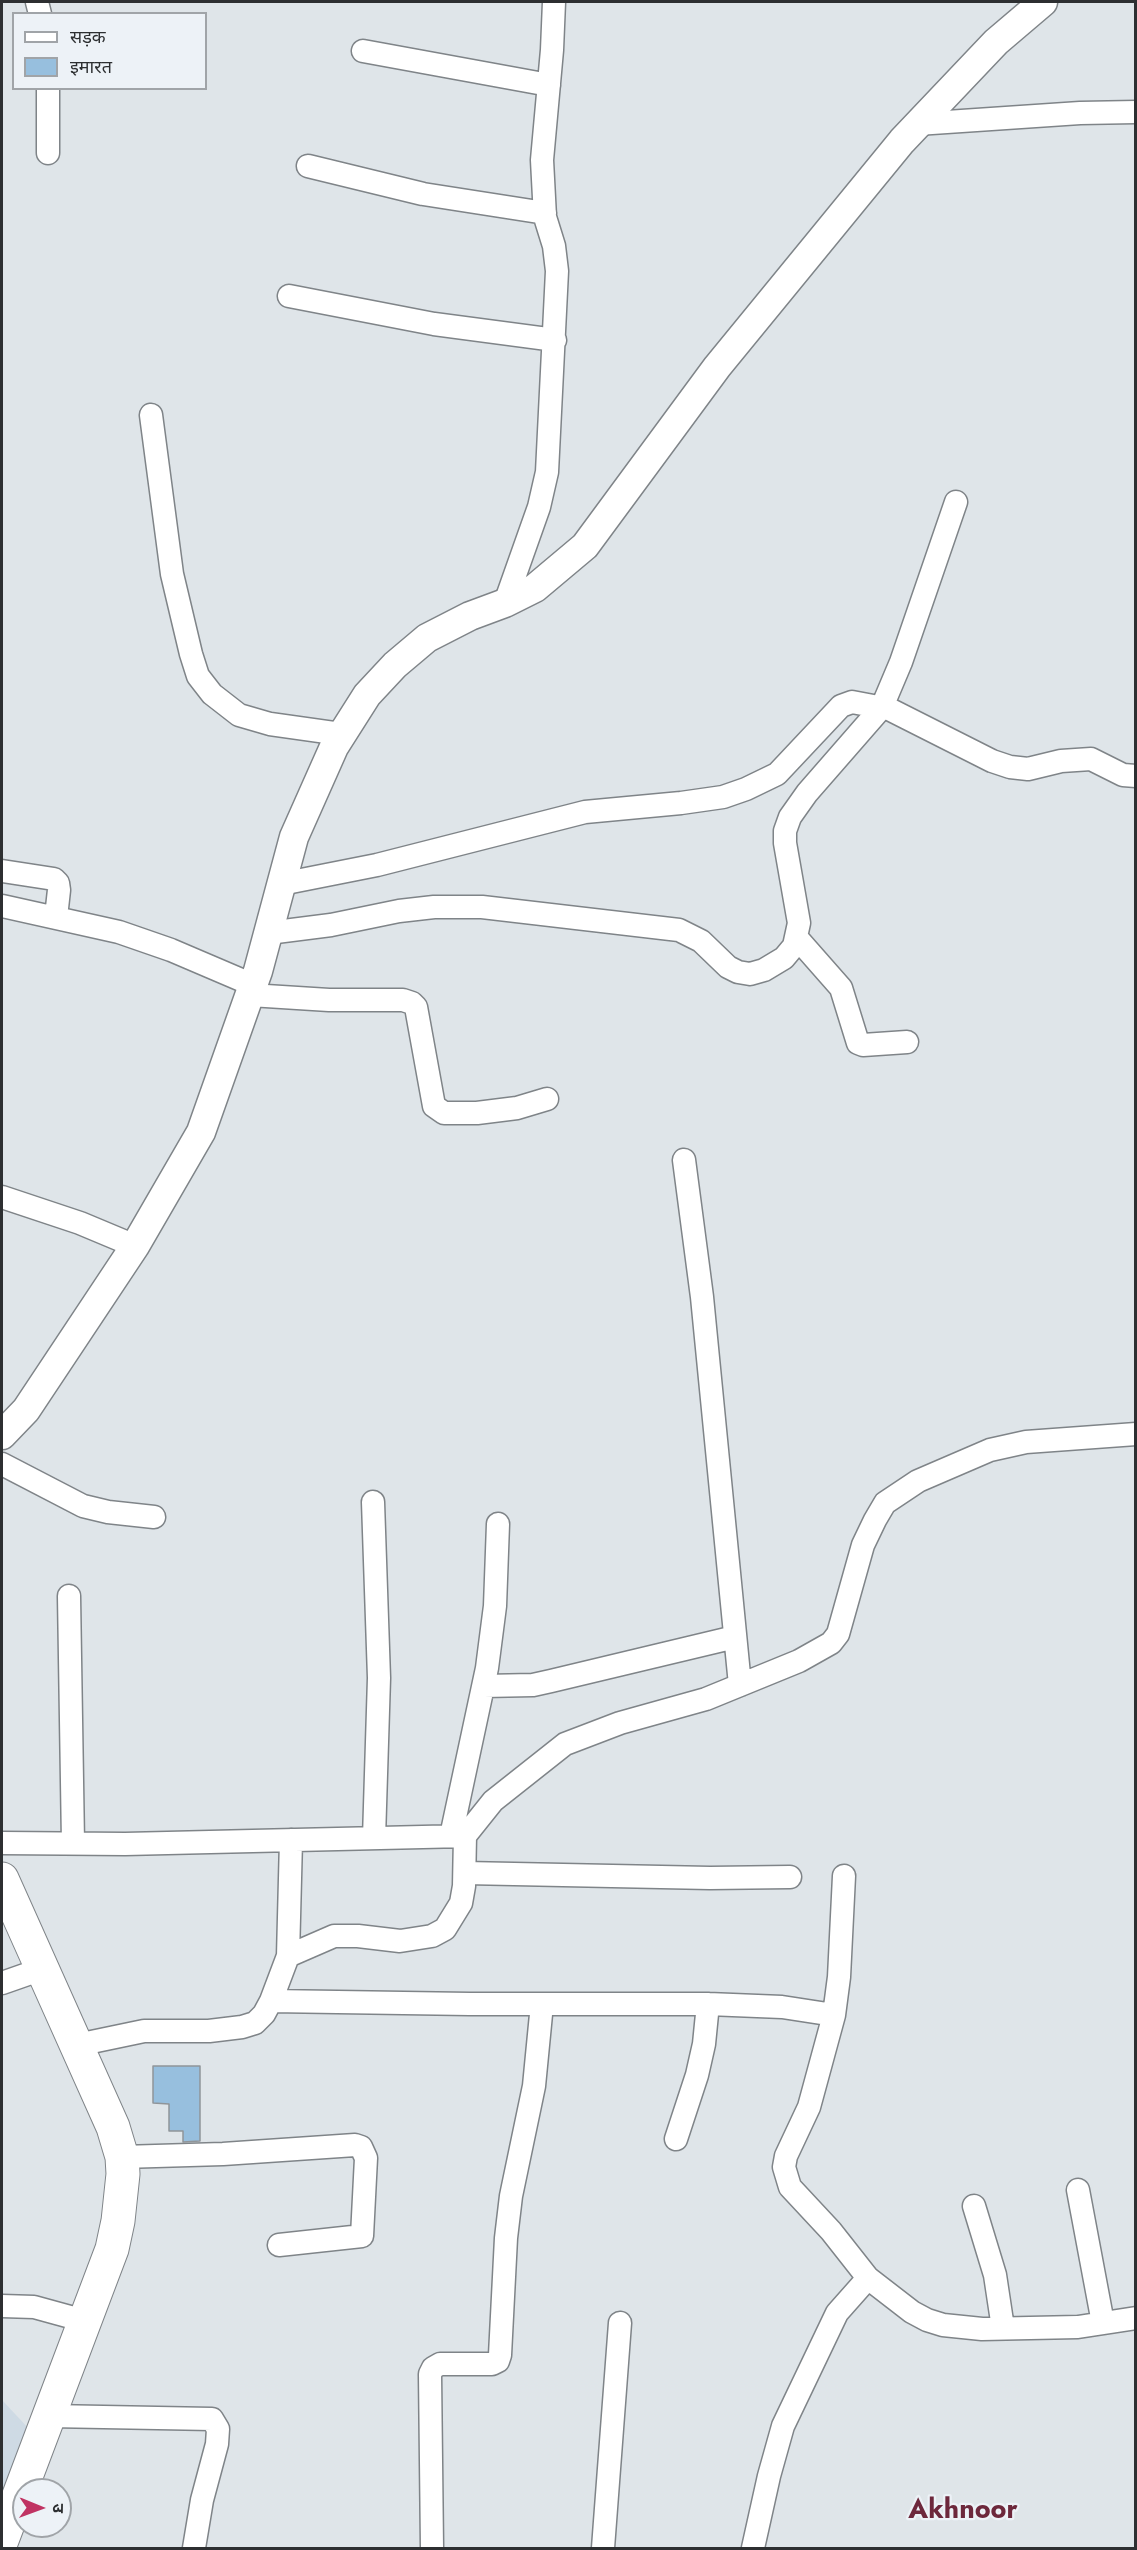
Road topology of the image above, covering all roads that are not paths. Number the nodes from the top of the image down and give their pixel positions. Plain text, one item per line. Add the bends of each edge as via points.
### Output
1 (554, 2) edge
2 (1043, 2) edge
3 (363, 51) dead end
4 (549, 85) junction
5 (48, 90) edge
6 (1136, 112) edge
7 (917, 124) junction
8 (48, 153) dead end
9 (309, 166) dead end
10 (544, 213) junction
11 (289, 296) dead end
12 (555, 340) junction
13 (151, 415) dead end
14 (956, 502) dead end
15 (505, 603) junction
16 (870, 704) junction
17 (341, 734) junction
18 (1136, 776) edge
19 (2, 871) edge
20 (281, 884) junction
21 (2, 906) edge
22 (56, 917) junction
23 (268, 933) junction
24 (796, 938) junction
25 (252, 990) junction
26 (907, 1042) dead end
27 (547, 1099) dead end
28 (684, 1160) dead end
29 (2, 1197) edge
30 (135, 1246) junction
31 (1136, 1434) edge
32 (2, 1435) edge
33 (2, 1464) edge
34 (373, 1502) dead end
35 (154, 1517) dead end
36 (498, 1524) dead end
37 (69, 1596) dead end
38 (735, 1637) junction
39 (740, 1685) junction
40 (484, 1686) junction
41 (458, 1836) junction
42 (374, 1838) junction
43 (291, 1840) junction
44 (2, 1843) edge
45 (73, 1843) junction
46 (465, 1873) junction
47 (844, 1876) dead end
48 (790, 1877) dead end
49 (2, 1880) edge
50 (288, 1956) junction
51 (42, 1969) junction
52 (2, 1983) edge
53 (271, 2001) junction
54 (542, 2004) junction
55 (708, 2004) junction
56 (834, 2016) junction
57 (82, 2056) junction
58 (676, 2139) dead end
59 (122, 2157) junction
60 (1078, 2190) dead end
61 (974, 2206) dead end
62 (279, 2245) dead end
63 (860, 2286) junction
64 (2, 2306) edge
65 (1136, 2318) edge
66 (85, 2321) junction
67 (620, 2323) dead end
68 (1103, 2323) junction
69 (1003, 2328) junction
70 (49, 2416) junction
71 (2, 2540) edge
72 (194, 2548) edge
73 (432, 2548) edge
74 (603, 2548) edge
75 (753, 2548) edge

1 - 4 street
2 - 7 street via 996,42
3 - 4 street
4 - 10 street via 542,160
5 - 8 street
6 - 7 street via 1080,112
7 - 15 street via 717,367 585,546 535,588
9 - 10 street via 423,194
10 - 12 street via 557,258
11 - 12 street via 435,324
12 - 15 street via 547,472 539,507
13 - 17 street via 172,574 198,676 212,694 239,715 270,724
14 - 16 street via 901,662
15 - 17 street via 443,628 414,647 367,695
16 - 18 street via 1010,767 1028,769 1061,760 1084,759 1123,775
16 - 20 street via 841,706 777,774 723,797 585,812 376,865
16 - 24 street via 790,818 785,831 799,914
17 - 20 street via 294,837
19 - 22 street via 54,879 59,890
20 - 23 street
21 - 22 street
22 - 25 street via 171,950
23 - 24 street via 331,926 399,911 482,907 679,930 710,947 728,967 750,974 784,958
23 - 25 street
24 - 26 street via 841,988 858,1043
25 - 27 street via 328,1000 412,1002 434,1106 444,1113 517,1108
25 - 30 street via 201,1132
28 - 38 street via 702,1297
29 - 30 street
30 - 32 street via 26,1410
31 - 39 street via 1026,1442 990,1450 918,1481 885,1503 875,1520 863,1545 838,1634 831,1643 821,1651
33 - 35 street via 83,1506
34 - 42 street via 379,1678
36 - 40 street via 495,1606
37 - 45 street
38 - 39 street
38 - 40 street via 533,1685
39 - 41 street via 565,1744 493,1801
40 - 41 street
41 - 42 street
41 - 46 street
42 - 43 street
43 - 45 street
43 - 50 street
44 - 45 street
46 - 48 street
46 - 50 street via 461,1902 454,1916 445,1929 432,1936 400,1941 334,1936
47 - 56 street
49 - 51 main road
50 - 53 street
51 - 52 street
51 - 57 main road
53 - 54 street
53 - 57 street via 255,2023 242,2027 144,2031
54 - 55 street
54 - 73 street via 534,2086 511,2196 499,2358 492,2364 440,2364 430,2374
55 - 56 street via 782,2007
55 - 58 street via 700,2065
56 - 63 street via 809,2107 784,2167 790,2187 831,2231
57 - 59 main road
59 - 62 street via 361,2147 366,2158 362,2236
59 - 66 main road via 123,2188 112,2249
60 - 68 street
61 - 69 street via 994,2275
63 - 69 street via 943,2325
63 - 75 street via 837,2313 820,2344 783,2427
64 - 66 street via 34,2307
65 - 68 street
66 - 70 main road
67 - 74 street
68 - 69 street
70 - 71 main road
70 - 72 street via 212,2419 218,2429 217,2444

